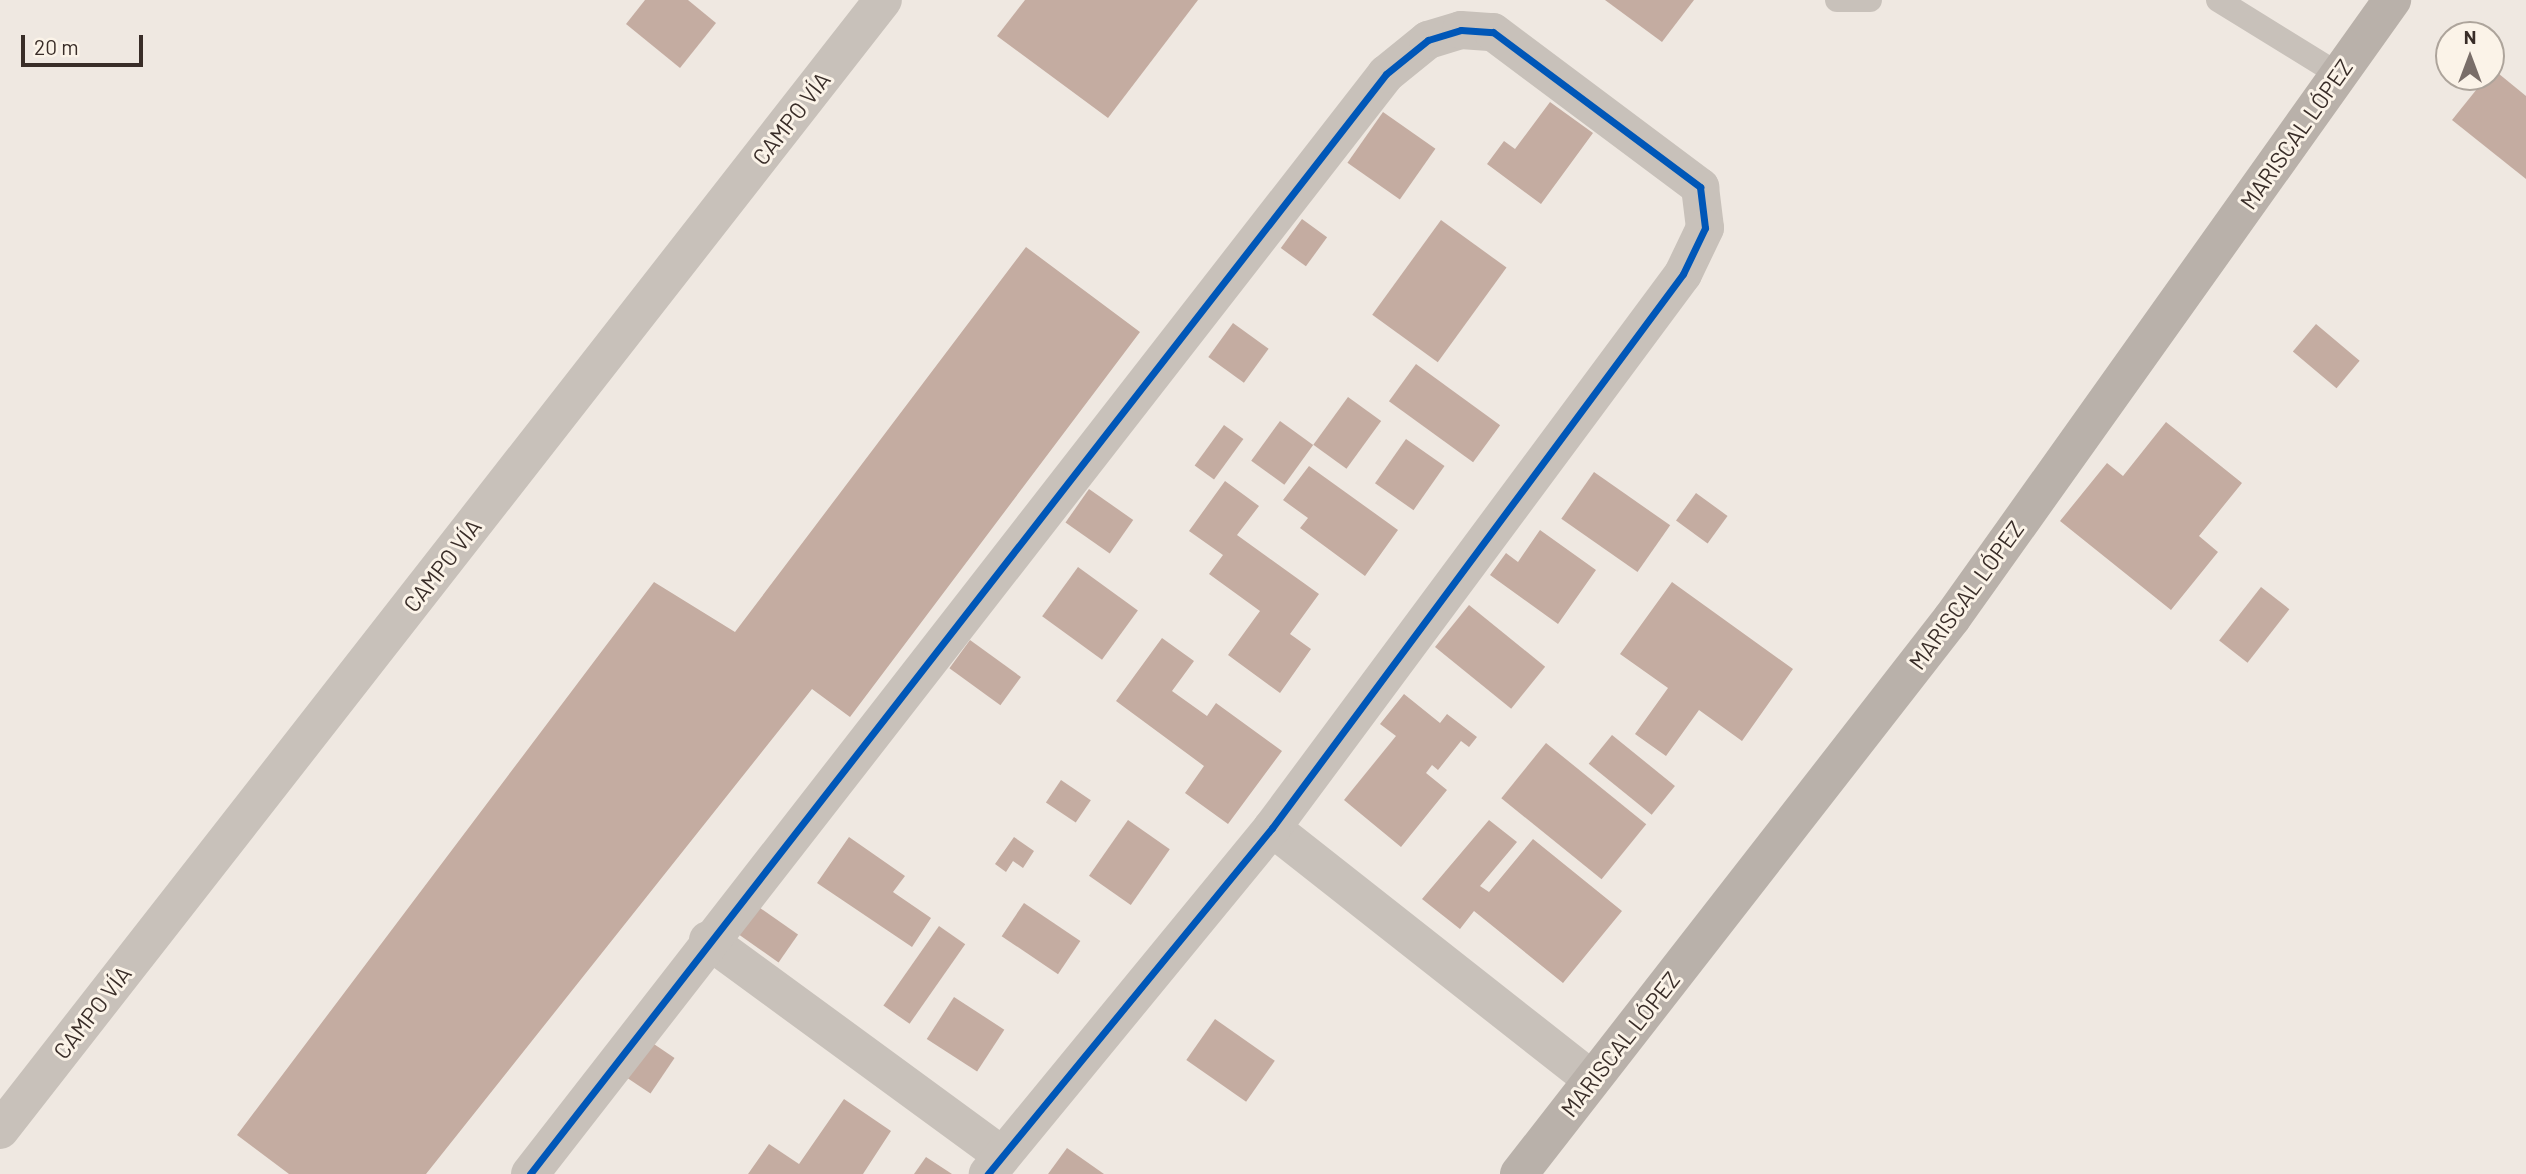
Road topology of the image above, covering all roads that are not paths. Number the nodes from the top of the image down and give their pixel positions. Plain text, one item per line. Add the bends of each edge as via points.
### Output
1 (883, 0) edge
2 (1838, 0) edge
3 (1870, 0) edge
4 (2218, 0) edge
5 (2392, 0) edge
6 (2338, 74) junction
7 (1272, 828) junction
8 (708, 940) junction
9 (1592, 1080) junction
10 (0, 1130) edge
11 (995, 1164) edge
12 (530, 1174) edge
13 (1519, 1174) edge

1 - 10 street, CAMPO VÍA
2 - 3 lane
4 - 6 lane
5 - 6 street, MARISCAL LÓPEZ
6 - 9 street, MARISCAL LÓPEZ via 1952,618
7 - 8 street via 1683,274 1704,228 1700,187 1493,32 1461,30 1428,40 1386,74
7 - 9 street
7 - 11 street
8 - 11 street
8 - 12 street
9 - 13 street, MARISCAL LÓPEZ

